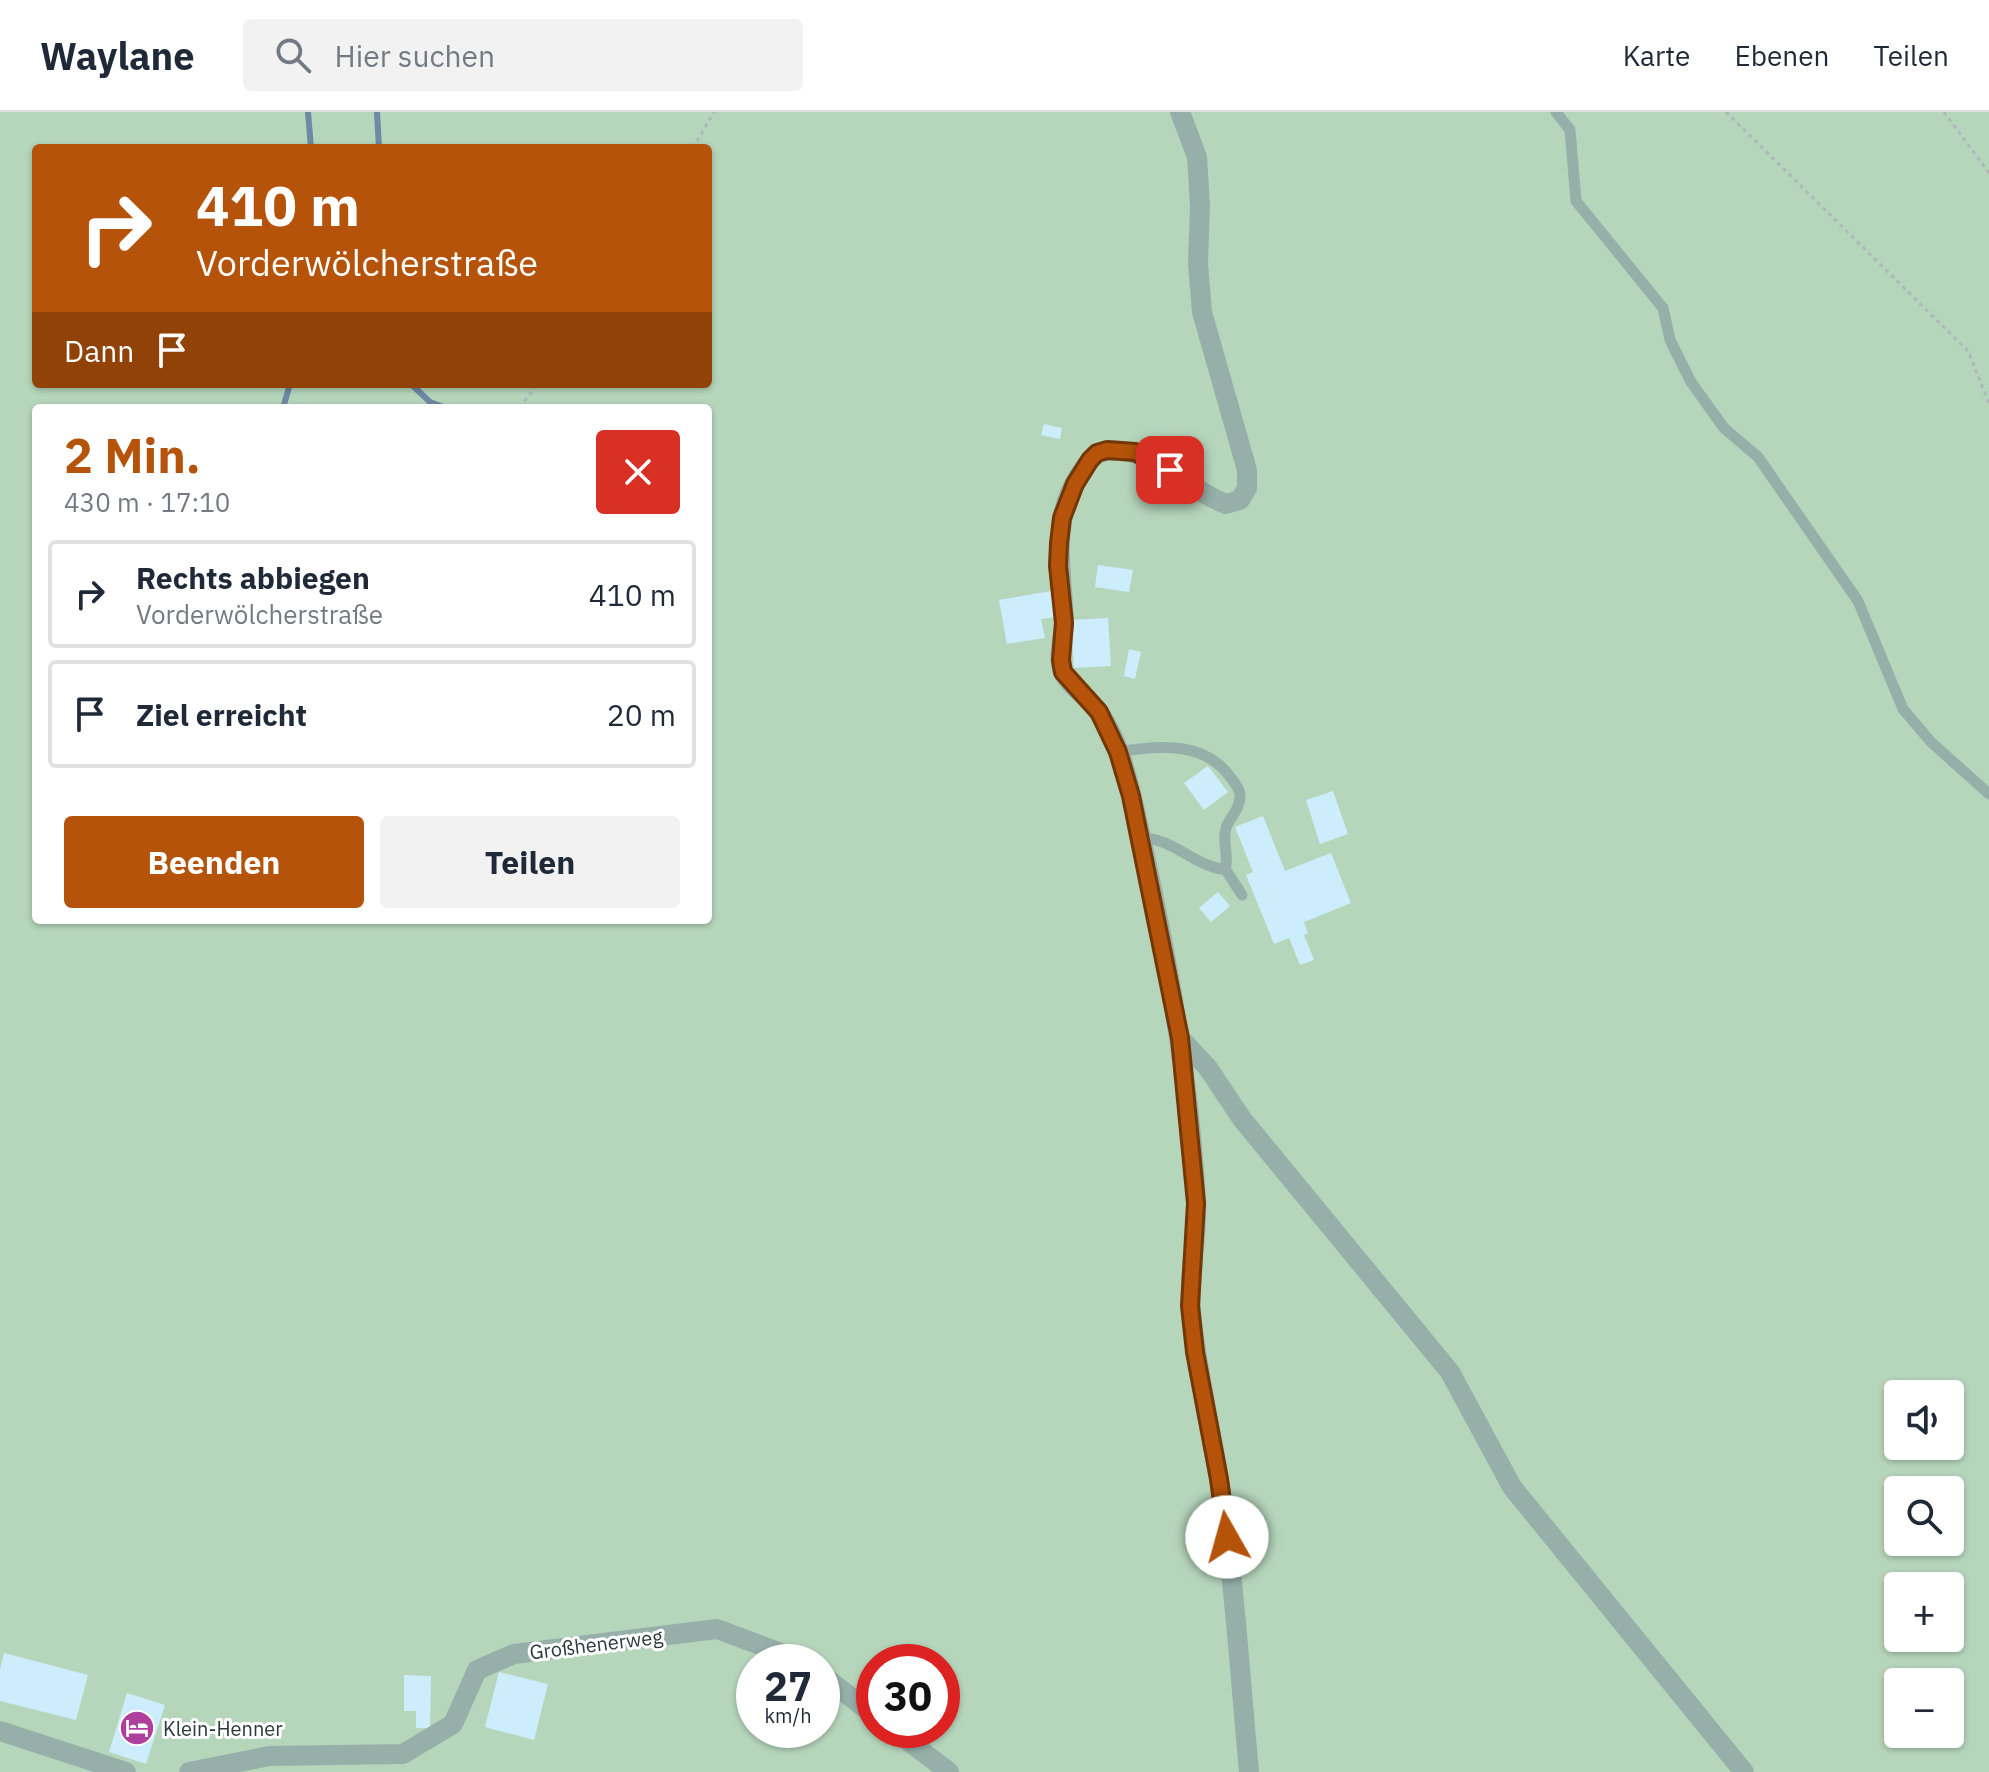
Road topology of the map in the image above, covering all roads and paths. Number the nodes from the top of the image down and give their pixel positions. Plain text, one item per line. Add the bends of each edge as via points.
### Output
1 (714, 112) edge
2 (1180, 112) edge
3 (1556, 112) edge
4 (1726, 112) edge
5 (1944, 112) edge
6 (695, 144) edge
7 (1989, 173) edge
8 (1989, 403) edge
9 (1118, 752) junction
10 (1989, 794) edge
11 (1140, 838) junction
12 (1224, 867) junction
13 (1242, 895) dead end
14 (1180, 1038) junction
15 (757, 1644) edge
16 (840, 1689) edge
17 (856, 1701) edge
18 (0, 1731) edge
19 (918, 1748) edge
20 (126, 1772) edge
21 (189, 1772) edge
22 (949, 1772) edge
23 (1249, 1772) edge
24 (1744, 1772) edge

1 - 6 path
2 - 9 street via 1197,157 1202,312 1247,470 1247,488 1240,500 1226,504 1150,458 1120,450 1097,453 1075,484 1059,543 1063,672 1099,712
3 - 10 lane via 1570,130 1576,201 1663,308 1670,340 1691,382 1724,428 1758,457 1858,601 1903,709
4 - 8 path via 1968,351
5 - 7 path
9 - 11 street
9 - 12 lane via 1179,748 1223,766 1240,795 1224,840
11 - 12 lane via 1167,842 1213,867
11 - 14 street
12 - 13 lane
14 - 23 street via 1196,1203 1190,1306 1230,1565
14 - 24 street via 1450,1372 1512,1487
15 - 21 street, Großhenerweg via 717,1629 514,1654 477,1670 453,1724 403,1754 269,1756
16 - 17 street
18 - 20 street
19 - 22 street

